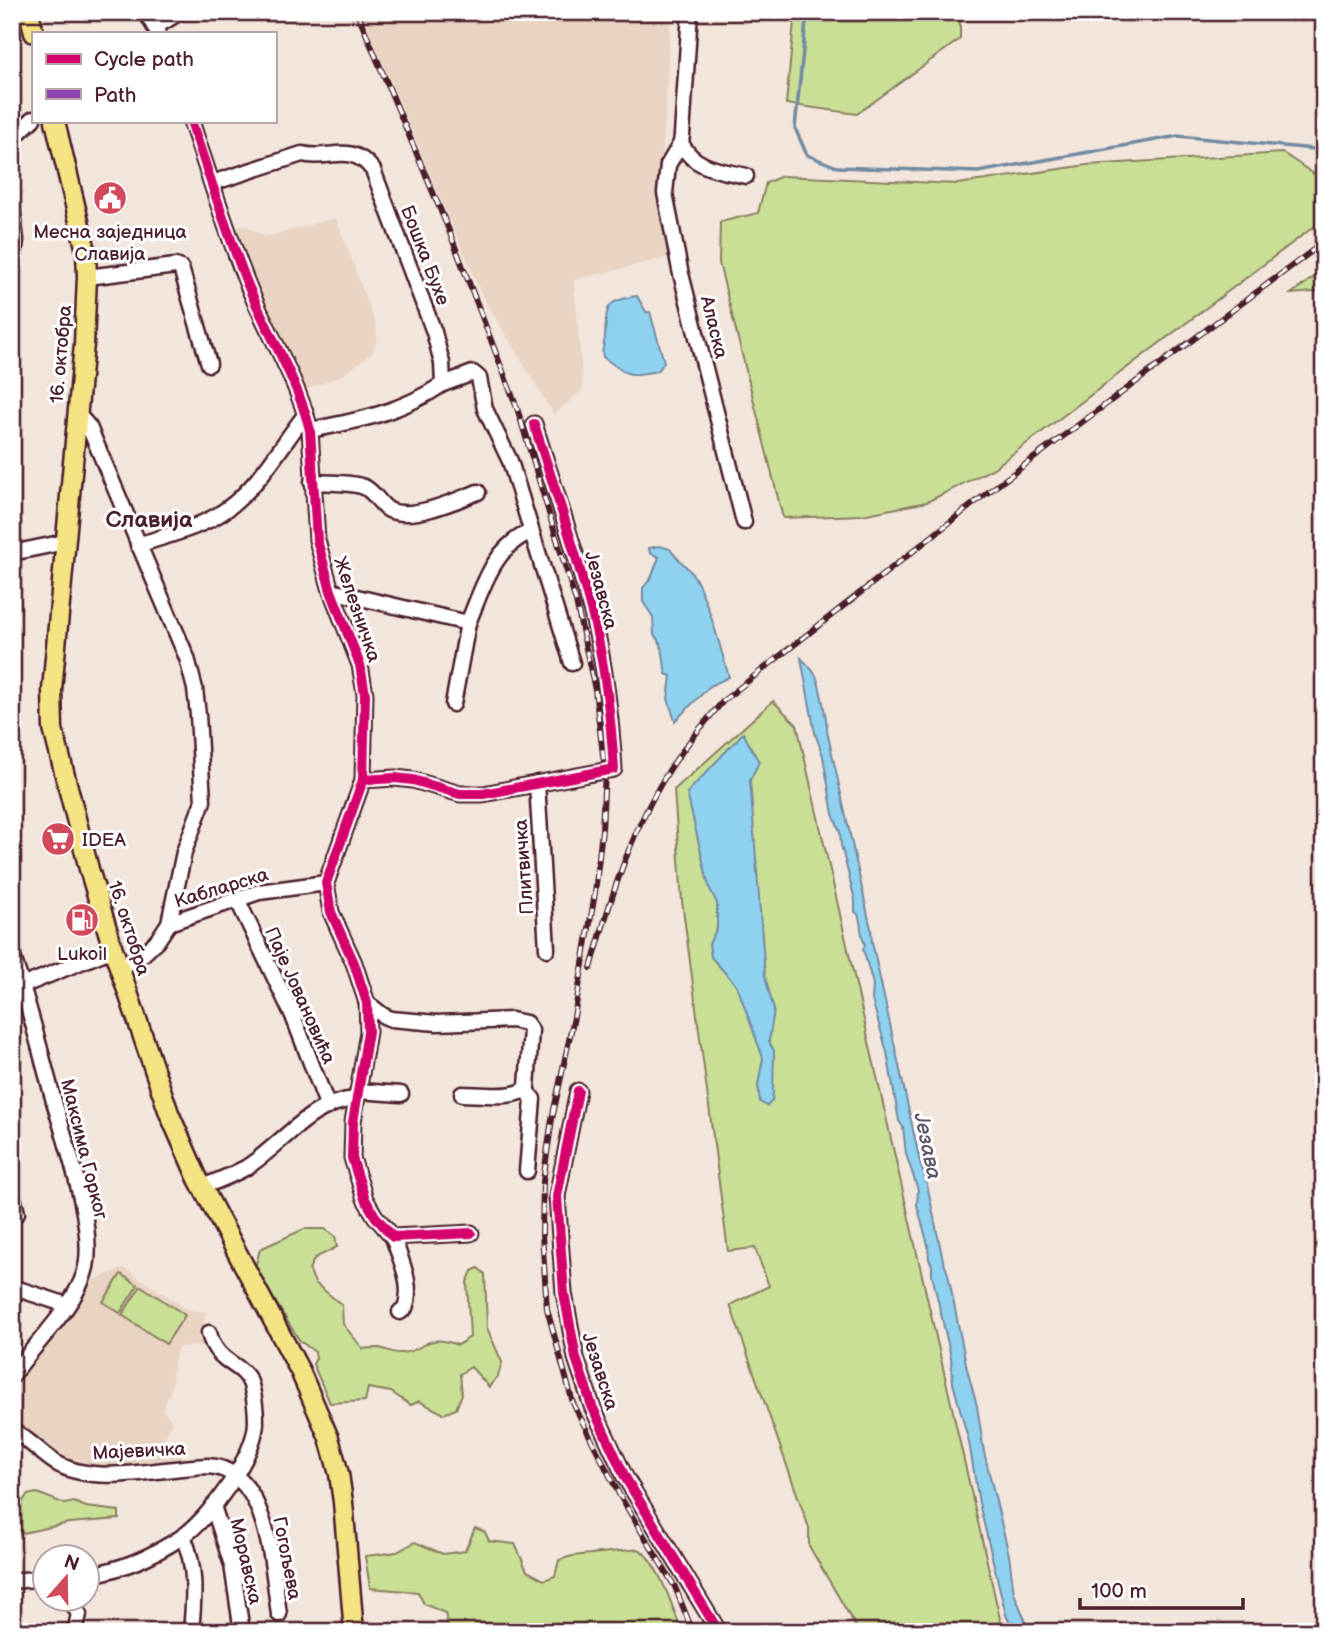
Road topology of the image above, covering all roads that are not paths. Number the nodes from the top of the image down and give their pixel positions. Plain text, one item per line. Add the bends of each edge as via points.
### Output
1 (29, 12) edge
2 (146, 12) edge
3 (180, 12) edge
4 (690, 12) edge
5 (156, 30) edge
6 (34, 32) edge
7 (32, 120) edge
8 (55, 122) edge
9 (191, 122) edge
10 (12, 139) edge
11 (681, 143) junction
12 (746, 176) dead end
13 (212, 183) junction
14 (12, 207) edge
15 (12, 269) edge
16 (87, 277) junction
17 (209, 364) dead end
18 (443, 384) junction
19 (76, 412) junction
20 (306, 414) junction
21 (534, 424) dead end
22 (310, 430) junction
23 (312, 482) junction
24 (478, 492) dead end
25 (744, 522) dead end
26 (530, 532) junction
27 (65, 542) junction
28 (138, 545) junction
29 (12, 553) edge
30 (331, 591) junction
31 (468, 623) junction
32 (572, 663) dead end
33 (453, 704) dead end
34 (363, 780) junction
35 (537, 783) junction
36 (326, 884) junction
37 (237, 899) junction
38 (169, 922) junction
39 (113, 949) junction
40 (547, 949) dead end
41 (12, 954) edge
42 (121, 968) junction
43 (17, 987) edge
44 (367, 1003) junction
45 (525, 1090) junction
46 (578, 1091) dead end
47 (401, 1094) dead end
48 (463, 1094) dead end
49 (357, 1095) junction
50 (328, 1107) junction
51 (527, 1171) dead end
52 (202, 1187) junction
53 (12, 1194) edge
54 (17, 1213) dead end
55 (471, 1233) dead end
56 (393, 1237) junction
57 (12, 1287) edge
58 (66, 1305) junction
59 (400, 1312) dead end
60 (209, 1333) dead end
61 (12, 1376) edge
62 (12, 1430) edge
63 (236, 1474) junction
64 (213, 1506) junction
65 (183, 1536) junction
66 (102, 1573) edge
67 (32, 1579) edge
68 (12, 1581) edge
69 (78, 1612) edge
70 (279, 1614) dead end
71 (241, 1625) dead end
72 (75, 1632) edge
73 (191, 1632) edge
74 (354, 1632) edge
75 (719, 1632) edge

1 - 6 main road
2 - 5 street
3 - 5 street
4 - 11 street, Аласка
7 - 10 street
8 - 16 main road, 16. октобра via 86,251
9 - 13 street, Железничка
11 - 12 street via 691,158 705,167
11 - 25 street, Аласка via 668,165 664,192
13 - 18 street, Бошка Бухе via 302,154 348,153 368,163 434,332
13 - 20 street, Железничка via 247,284
14 - 15 street via 16,230
16 - 17 street via 181,268
16 - 19 main road, 16. октобра
18 - 22 street via 397,409
18 - 26 street via 477,374 485,409 516,481
19 - 27 main road, 16. октобра
19 - 28 street via 89,427
20 - 22 street, Железничка
20 - 28 street via 255,481 226,509 198,525
21 - 35 street, Језавска via 595,626 610,712 614,769
22 - 23 street, Железничка
23 - 24 street via 363,486 387,509 398,512 422,511
23 - 30 street, Железничка via 317,540
26 - 31 street via 502,554 486,575
26 - 32 street
27 - 29 street
27 - 39 main road, 16. октобра via 53,729
28 - 38 street via 187,658 201,738 203,801 184,852
30 - 31 street
30 - 34 street, Железничка via 364,680
31 - 33 street
34 - 35 street via 413,780 460,794
34 - 36 street, Железничка
35 - 40 street, Плитвичка
36 - 37 street, Кабларска via 274,889
36 - 44 street via 331,912
37 - 38 street, Кабларска
37 - 50 street, Паје Јовановића via 293,1016
38 - 42 street via 157,941
39 - 42 main road, 16. октобра
39 - 43 street
41 - 43 street, Максима Горког
42 - 52 main road, 16. октобра via 165,1102
43 - 58 street, Максима Горког via 86,1223 86,1269
44 - 45 street via 391,1019 526,1023 531,1030
44 - 49 street via 368,1032
45 - 48 street via 514,1095
45 - 51 street via 533,1099
46 - 75 street, Језавска via 557,1196 564,1293 576,1358 625,1477
47 - 49 street
49 - 50 street
49 - 56 street via 352,1142 357,1178 374,1216
50 - 52 street via 247,1167
52 - 74 main road, 16. октобра via 322,1421 344,1502
53 - 54 street
55 - 56 street
56 - 59 street via 407,1280 405,1308
57 - 58 street
58 - 61 street, Максима Горког
60 - 63 street via 216,1352 244,1373 252,1386 256,1422
62 - 63 street, Мајевичка via 57,1463 80,1471 110,1474 208,1466
63 - 64 street
63 - 70 street, Гогољева via 261,1513
64 - 65 street
64 - 71 street, Моравска via 232,1565
65 - 66 street via 138,1561
65 - 73 street via 194,1576
67 - 68 street
69 - 72 street

